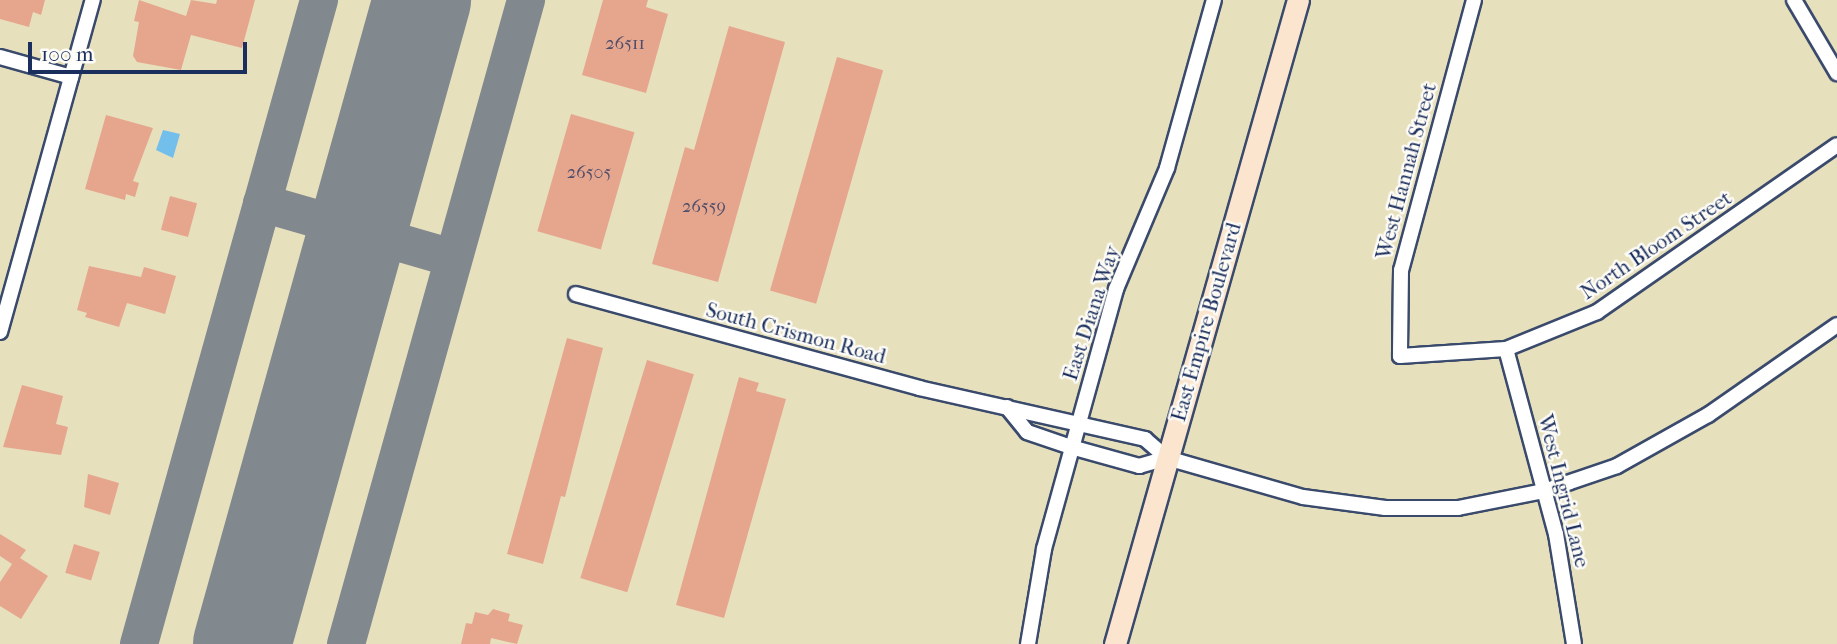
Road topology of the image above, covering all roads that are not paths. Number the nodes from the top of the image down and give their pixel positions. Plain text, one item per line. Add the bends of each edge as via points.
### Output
1 (93, 0) edge
2 (1214, 0) edge
3 (1298, 0) edge
4 (1474, 0) edge
5 (1794, 0) edge
6 (0, 57) edge
7 (1837, 73) edge
8 (71, 77) junction
9 (1837, 145) edge
10 (576, 294) dead end
11 (1837, 325) edge
12 (0, 332) edge
13 (1506, 349) junction
14 (1400, 356) joint
15 (1007, 407) junction
16 (1078, 422) junction
17 (1071, 447) junction
18 (1167, 458) junction
19 (1544, 491) junction
20 (1028, 644) edge
21 (1115, 644) edge
22 (1574, 644) edge

1 - 8 street
2 - 16 street, East Diana Way via 1167,168 1116,289
3 - 18 street, East Empire Boulevard
4 - 14 street, West Hannah Street via 1401,270
5 - 7 street
6 - 8 street
8 - 12 street
9 - 13 street, North Bloom Street via 1630,293 1597,313
10 - 15 street, South Crismon Road via 919,388
11 - 19 street via 1669,439 1617,466
13 - 14 street, North Bloom Street
13 - 19 street, West Ingrid Lane
15 - 16 street, South Crismon Road
15 - 17 street via 1027,432
16 - 17 street, East Diana Way
16 - 18 street, South Crismon Road via 1145,439
17 - 18 street via 1139,466
17 - 20 street, East Diana Way via 1044,549
18 - 19 street via 1343,505 1458,508
18 - 21 street, East Empire Boulevard
19 - 22 street, West Ingrid Lane via 1565,579

